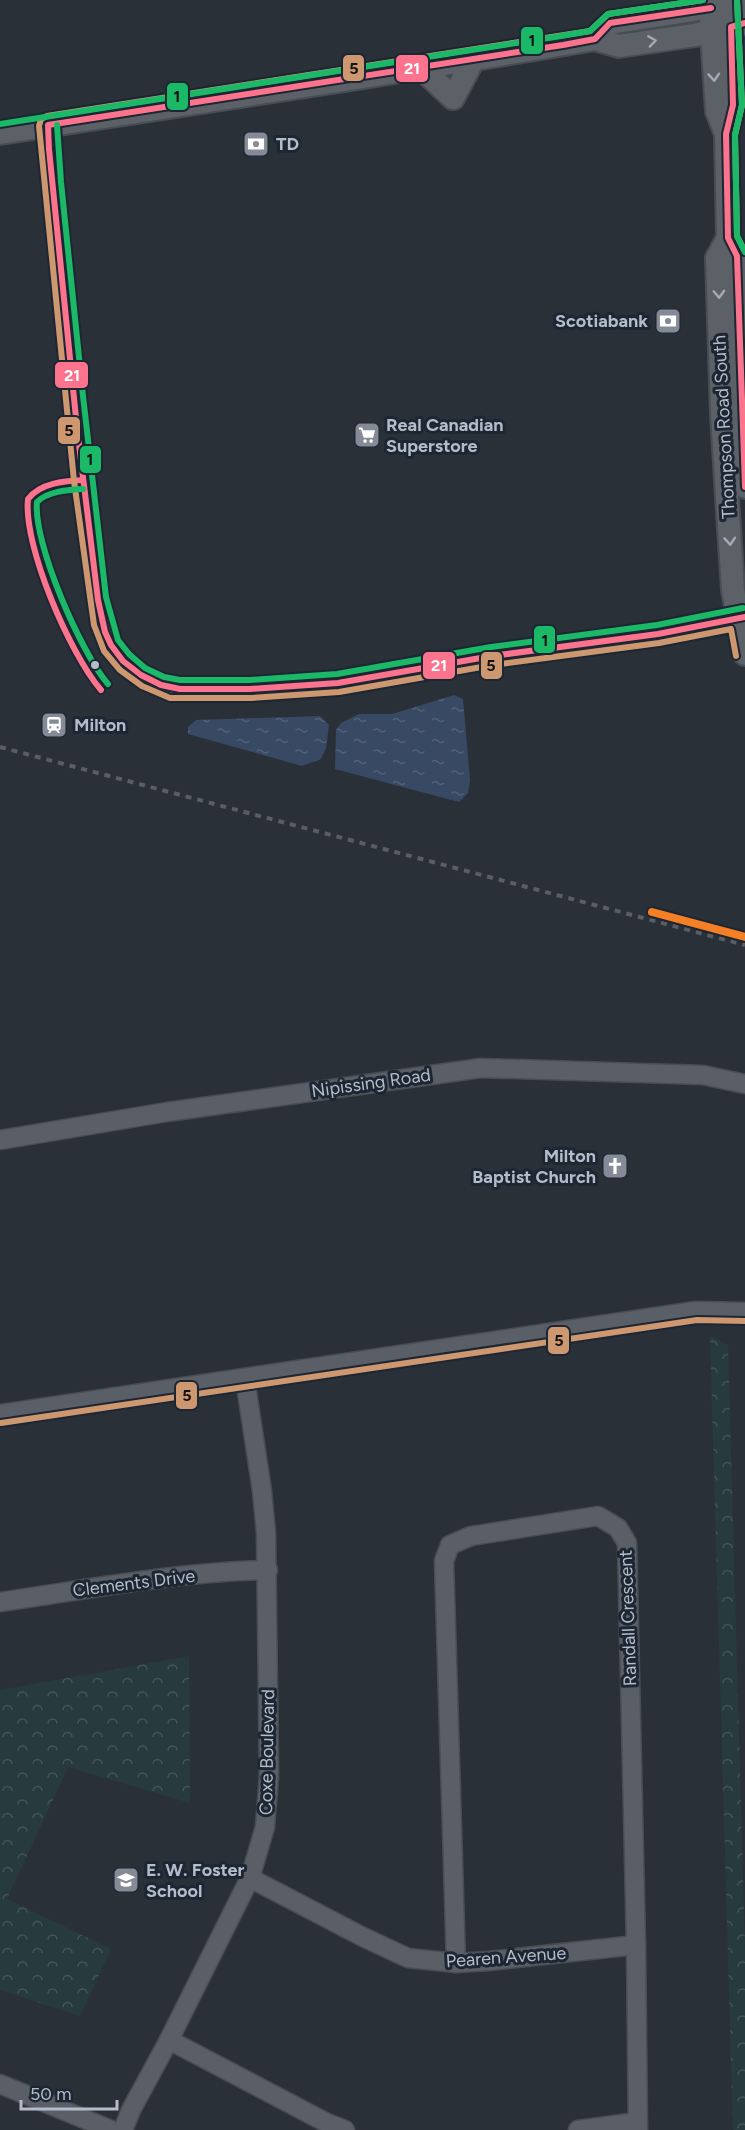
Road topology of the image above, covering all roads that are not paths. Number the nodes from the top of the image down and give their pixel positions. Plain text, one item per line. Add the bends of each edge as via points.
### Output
1 (726, 13) edge
2 (473, 60) junction
3 (422, 68) junction
4 (48, 125) junction
5 (0, 133) edge
6 (729, 238) junction
7 (745, 488) edge
8 (741, 617) edge
9 (745, 654) edge
10 (745, 1084) edge
11 (0, 1140) edge
12 (745, 1312) edge
13 (245, 1379) junction
14 (0, 1414) edge
15 (268, 1570) junction
16 (0, 1602) edge
17 (250, 1878) junction
18 (636, 1946) junction
19 (456, 1963) junction
20 (169, 2040) junction
21 (0, 2084) edge
22 (638, 2126) edge
23 (325, 2127) edge
24 (111, 2130) edge
25 (123, 2130) edge
26 (345, 2130) edge
27 (578, 2130) edge

1 - 2 main road via 619,46 595,39
1 - 6 main road, Thompson Road South via 717,111 726,134
2 - 3 main road
2 - 3 main road via 453,98
3 - 4 main road
4 - 5 main road
4 - 8 street via 83,480 99,601 111,646 140,674 170,689 338,684 492,656 658,634
6 - 7 main road, Thompson Road South via 737,256
6 -> 8 main road, Thompson Road South via 717,258 733,590
8 - 9 main road, Thompson Road South
10 - 11 street, Nipissing Road via 703,1075 481,1068
12 - 13 street via 696,1311
13 - 14 street
13 - 15 street, Coxe Boulevard via 262,1491
15 - 16 street, Clements Drive via 143,1580
15 - 17 street, Coxe Boulevard via 269,1776 265,1827
17 - 19 street, Pearen Avenue via 408,1958
17 - 20 street, Coxe Boulevard
18 - 19 street, Pearen Avenue
18 - 19 street, Randall Crescent via 627,1543 618,1528 598,1516 471,1536 450,1545 444,1562
18 - 22 street, Randall Crescent
20 - 23 street
20 - 25 street, Coxe Boulevard
21 - 24 street
22 - 27 street
23 - 26 street

